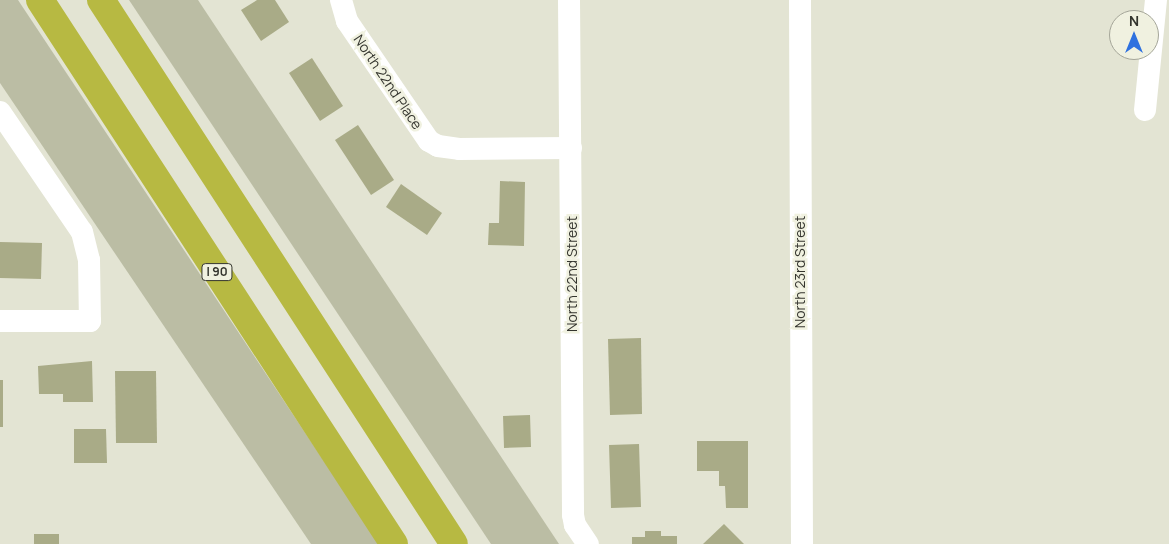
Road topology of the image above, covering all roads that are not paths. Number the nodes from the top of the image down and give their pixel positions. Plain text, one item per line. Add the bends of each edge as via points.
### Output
1 (40, 0) edge
2 (100, 0) edge
3 (341, 0) edge
4 (569, 0) edge
5 (800, 0) edge
6 (1156, 0) edge
7 (1145, 110) dead end
8 (0, 112) edge
9 (571, 148) junction
10 (0, 321) edge
11 (394, 544) edge
12 (454, 544) edge
13 (588, 544) edge
14 (802, 544) edge

1 - 11 highway, I 90
2 - 12 highway
3 - 9 street, North 22nd Place via 347,21 429,141 438,146 459,149
4 - 9 street, North 22nd Street
5 - 14 street, North 23rd Street
6 - 7 street
8 - 10 street via 82,232 89,260 90,321
9 - 13 street, North 22nd Street via 573,515 575,525

